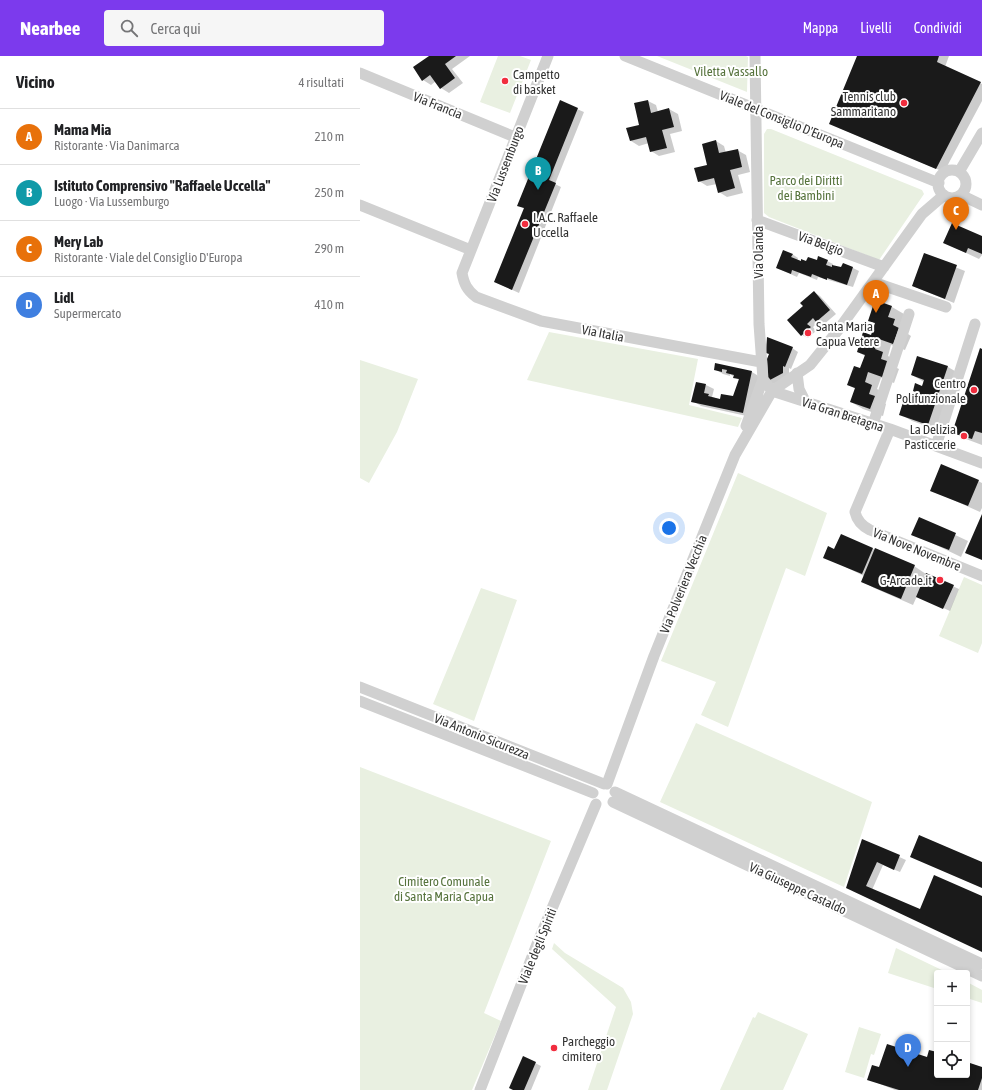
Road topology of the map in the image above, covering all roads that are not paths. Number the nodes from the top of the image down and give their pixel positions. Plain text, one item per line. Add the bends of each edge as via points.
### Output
1 (548, 56) edge
2 (625, 56) edge
3 (755, 56) edge
4 (360, 73) edge
5 (757, 109) junction
6 (781, 119) junction
7 (757, 130) junction
8 (982, 134) edge
9 (515, 137) junction
10 (959, 172) junction
11 (939, 183) junction
12 (944, 195) junction
13 (961, 195) junction
14 (982, 204) edge
15 (360, 205) edge
16 (757, 220) junction
17 (471, 250) junction
18 (884, 267) junction
19 (462, 273) joint
20 (873, 282) junction
21 (946, 307) dead end
22 (909, 314) dead end
23 (975, 324) dead end
24 (761, 362) junction
25 (797, 373) junction
26 (763, 379) junction
27 (772, 391) junction
28 (805, 401) junction
29 (873, 424) junction
30 (890, 429) junction
31 (936, 446) junction
32 (735, 455) junction
33 (982, 463) edge
34 (982, 576) edge
35 (360, 688) edge
36 (360, 701) edge
37 (610, 790) junction
38 (595, 798) junction
39 (982, 964) edge
40 (982, 976) edge
41 (480, 1090) edge

1 - 9 street, Via Lussemburgo
2 - 5 street, Viale del Consiglio D'Europa
3 - 5 street, Via Olanda
4 - 9 street, Via Francia
5 - 6 street, Viale del Consiglio D'Europa
5 - 7 street, Via Olanda
6 - 7 street via 768,121
6 - 11 street, Viale del Consiglio D'Europa
7 - 16 street, Via Olanda
8 - 10 street
9 - 17 street, Via Lussemburgo
10 - 11 street via 946,172
10 - 13 street via 966,183
11 - 12 street
12 - 13 street via 952,198
12 - 18 street via 922,214
13 - 14 street
15 - 17 street
16 - 18 street, Via Belgio
16 - 24 street, Via Olanda
17 - 19 street, Via Lussemburgo
18 - 20 street
19 - 24 street, Via Italia via 466,286 476,297 541,321
20 - 21 street
20 - 25 street via 810,365
22 - 29 street
23 - 31 street
24 - 26 street, Via Olanda
25 - 27 street
25 - 28 street via 799,388
26 - 27 street
26 - 32 street
27 - 28 street, Via Gran Bretagna
27 - 32 street, Via Polveriera Vecchia
28 - 29 street, Via Gran Bretagna
29 - 30 street, Via Gran Bretagna
30 - 31 street, Via Gran Bretagna
30 - 34 street, Via Nove Novembre via 855,512 856,518 870,530
31 - 33 street, Via Gran Bretagna
32 - 37 street, Via Polveriera Vecchia via 654,656
35 - 37 street, Via Antonio Sicurezza
36 - 38 street, Via Antonio Sicurezza
37 - 38 street via 596,786
37 - 38 street via 607,806
37 - 39 street, Via Giuseppe Castaldo
37 - 40 street, Via Giuseppe Castaldo
38 - 41 street, Viale degli Spiriti

